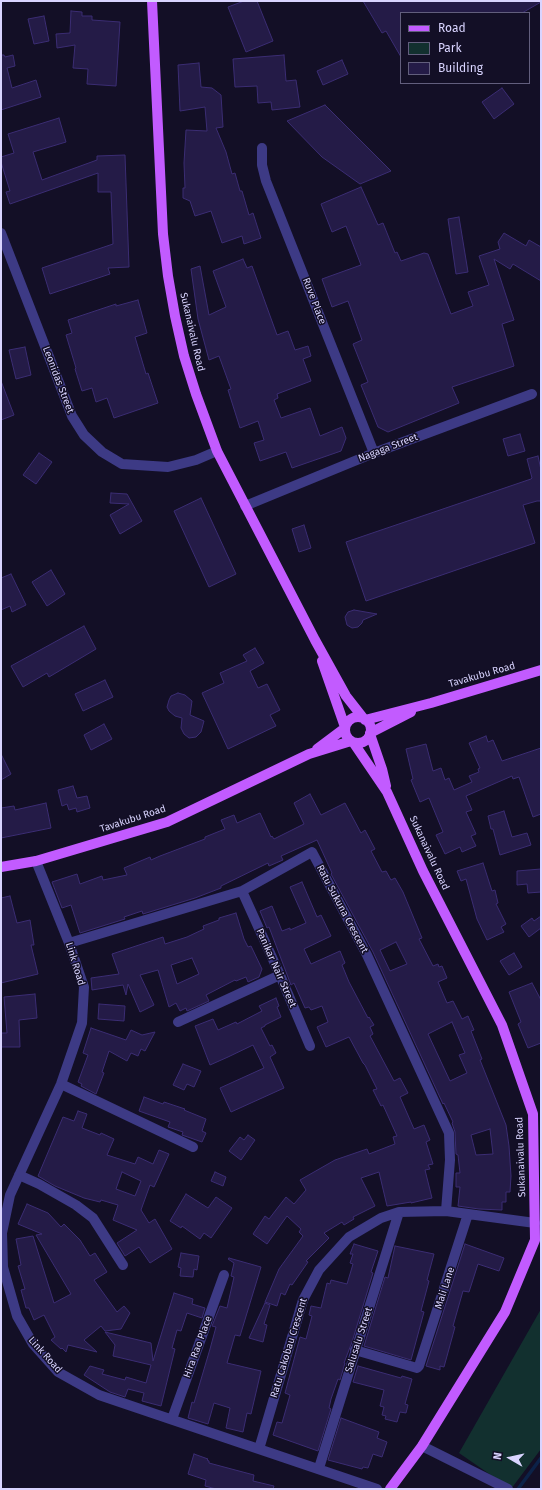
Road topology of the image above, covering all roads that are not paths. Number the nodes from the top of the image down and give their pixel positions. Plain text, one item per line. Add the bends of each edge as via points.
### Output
1 (152, 1) edge
2 (262, 148) dead end
3 (1, 233) edge
4 (532, 394) dead end
5 (217, 451) junction
6 (374, 453) junction
7 (245, 506) junction
8 (315, 640) junction
9 (541, 670) edge
10 (430, 703) junction
11 (365, 719) junction
12 (345, 728) junction
13 (370, 734) junction
14 (352, 741) junction
15 (309, 754) junction
16 (387, 792) junction
17 (36, 861) junction
18 (1, 867) edge
19 (242, 891) junction
20 (70, 943) junction
21 (280, 975) junction
22 (178, 1022) dead end
23 (310, 1046) dead end
24 (61, 1084) junction
25 (193, 1147) dead end
26 (19, 1175) junction
27 (446, 1211) junction
28 (399, 1212) junction
29 (468, 1214) junction
30 (536, 1224) junction
31 (538, 1241) edge
32 (123, 1265) dead end
33 (224, 1275) dead end
34 (355, 1350) junction
35 (172, 1419) junction
36 (422, 1446) junction
37 (259, 1449) junction
38 (319, 1468) junction
39 (377, 1489) edge
40 (390, 1489) edge
41 (508, 1489) edge

1 - 5 main road, Sukanaivalu Road via 163,234 168,276 184,356
2 - 6 street, Ruve Place via 262,165 266,181
3 - 5 street, Leonidas Street via 72,416 84,435 102,452 122,464 168,466 196,460
4 - 6 street, Nagaga Street
5 - 7 main road, Sukanaivalu Road
6 - 7 street, Nagaga Street
7 - 8 main road, Sukanaivalu Road
8 - 11 main road, Sukanaivalu Road via 346,696
8 - 12 main road, Sukanaivalu Road
9 - 10 main road, Tavakubu Road
10 - 11 main road, Tavakubu Road
10 - 13 main road, Tavakubu Road
11 - 12 main road via 355,717
11 - 13 main road via 370,727
12 - 14 main road
12 - 15 main road, Tavakubu Road
13 - 14 main road via 363,742
13 - 16 main road, Sukanaivalu Road
14 - 15 main road, Tavakubu Road
14 - 16 main road, Sukanaivalu Road
15 - 17 main road, Tavakubu Road via 167,822
16 - 30 main road, Sukanaivalu Road via 423,870 502,1025 533,1114
17 - 18 main road, Tavakubu Road
17 - 20 street, Link Road
19 - 20 street, Ratu Sukuna Crescent
19 - 21 street, Panikar Nair Street
19 - 27 street, Ratu Sukuna Crescent via 312,852 367,955 449,1133 450,1160
20 - 24 street, Link Road via 84,987 82,1022
21 - 22 street
21 - 23 street, Panikar Nair Street
24 - 25 street
24 - 26 street, Link Road
26 - 32 street via 76,1205 92,1218
26 - 35 street, Link Road via 10,1195 2,1233 3,1267 17,1316 33,1344 58,1372 99,1395
27 - 28 street, Ratu Cakobau Crescent
27 - 29 street, Ratu Cakobau Crescent
28 - 34 street, Salusalu Street
28 - 37 street, Ratu Cakobau Crescent via 381,1218 349,1237 319,1270 303,1300
29 - 30 street, Ratu Cakobau Crescent
29 - 34 street, Mali Lane via 417,1368
30 - 31 main road, Sukanaivalu Road
31 - 36 main road, Sukanaivalu Road via 505,1312
33 - 35 street, Hira Rao Place
34 - 38 street, Salusalu Street
35 - 37 street, Link Road
36 - 40 main road, Sukanaivalu Road
36 - 41 street
37 - 38 street, Link Road
38 - 39 street, Link Road

